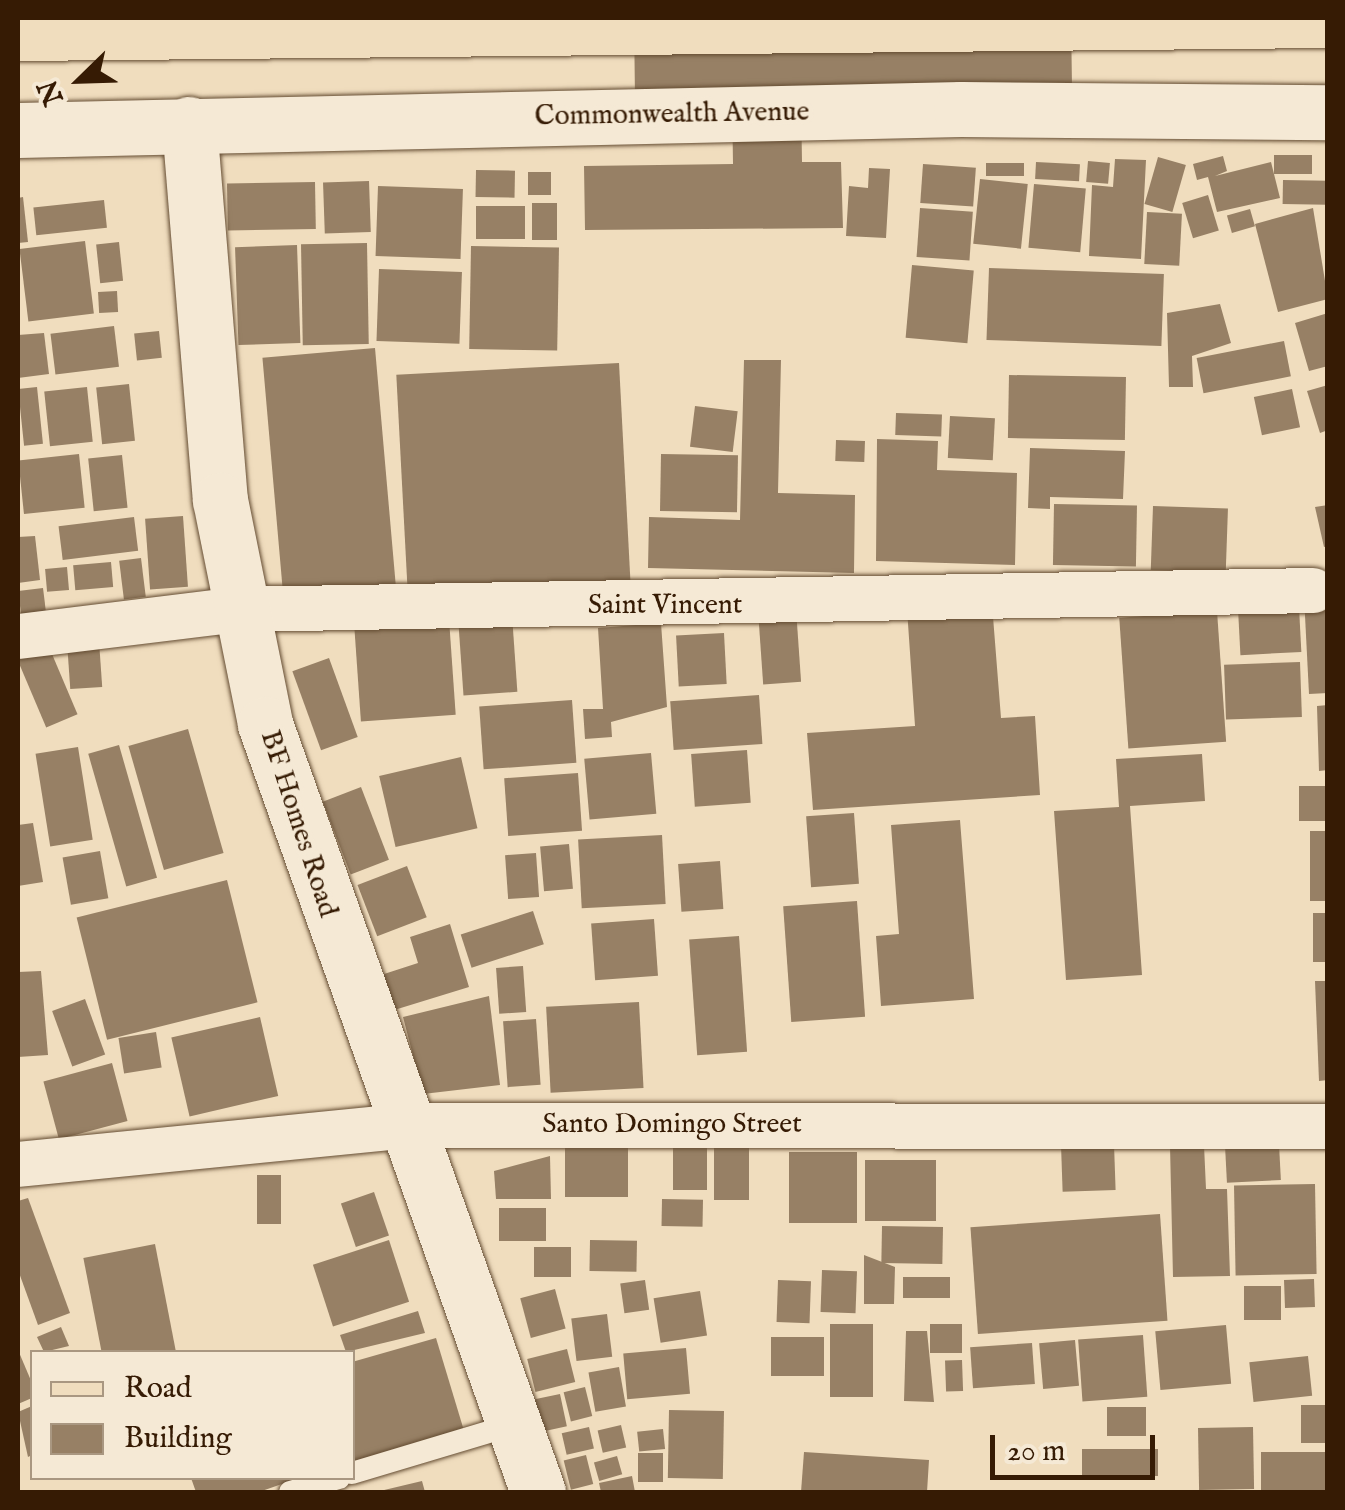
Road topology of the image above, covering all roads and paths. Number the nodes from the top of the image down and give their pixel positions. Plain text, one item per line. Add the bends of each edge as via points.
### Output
1 (1328, 20) edge
2 (18, 33) edge
3 (1328, 112) edge
4 (190, 124) junction
5 (18, 130) edge
6 (1314, 590) dead end
7 (238, 609) junction
8 (18, 636) edge
9 (406, 1125) junction
10 (1328, 1126) edge
11 (18, 1164) edge
12 (515, 1424) junction
13 (355, 1472) edge
14 (332, 1480) edge
15 (290, 1492) edge
16 (538, 1492) edge

1 - 2 main road
3 - 4 street, Commonwealth Avenue via 960,109
4 - 5 street, Commonwealth Avenue
4 - 7 street, BF Homes Road via 204,364
6 - 7 street, Saint Vincent
7 - 8 street, Saint Vincent
7 - 9 street, BF Homes Road via 302,848
9 - 10 street, Santo Domingo Street
9 - 11 street, Santo Domingo Street
9 - 12 street, BF Homes Road
12 - 13 lane
12 - 16 street, BF Homes Road
14 - 15 lane

